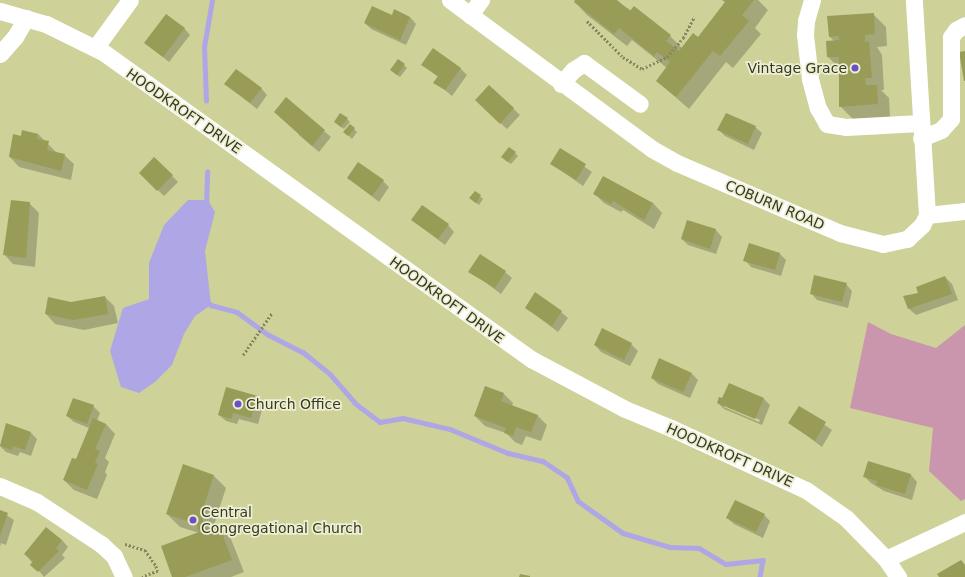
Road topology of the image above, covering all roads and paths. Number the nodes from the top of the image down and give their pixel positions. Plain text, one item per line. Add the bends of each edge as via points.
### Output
1 (130, 0) edge
2 (450, 0) edge
3 (481, 0) edge
4 (812, 0) edge
5 (914, 0) edge
6 (0, 11) edge
7 (470, 15) junction
8 (694, 17) dead end
9 (26, 18) junction
10 (587, 21) dead end
11 (965, 24) edge
12 (95, 48) junction
13 (0, 54) edge
14 (561, 84) junction
15 (640, 104) dead end
16 (921, 130) junction
17 (965, 211) edge
18 (927, 215) junction
19 (272, 313) dead end
20 (243, 355) dead end
21 (0, 486) edge
22 (965, 522) edge
23 (121, 544) dead end
24 (886, 559) junction
25 (124, 577) edge
26 (142, 577) edge
27 (898, 577) edge

1 - 12 street
2 - 7 street, COBURN ROAD
3 - 7 street
4 - 16 street via 805,35 818,108 827,124
5 - 16 street
6 - 9 street, HOODKROFT DRIVE
7 - 14 street, COBURN ROAD
8 - 10 path via 683,38 667,57 642,69 623,57
9 - 12 street, HOODKROFT DRIVE via 46,24
9 - 13 street via 15,37
11 - 16 street via 951,37 950,119 941,130
12 - 24 street, HOODKROFT DRIVE via 531,359 624,409 806,490 846,518
14 - 15 street via 573,70 584,63
14 - 18 street, COBURN ROAD via 624,131 670,159 840,233 872,243 896,243 916,233
16 - 18 street
17 - 18 street
19 - 20 path
21 - 25 street via 37,502 101,544 114,556
22 - 24 street
23 - 26 path via 137,546 151,557 158,571
24 - 27 street, HOODKROFT DRIVE

